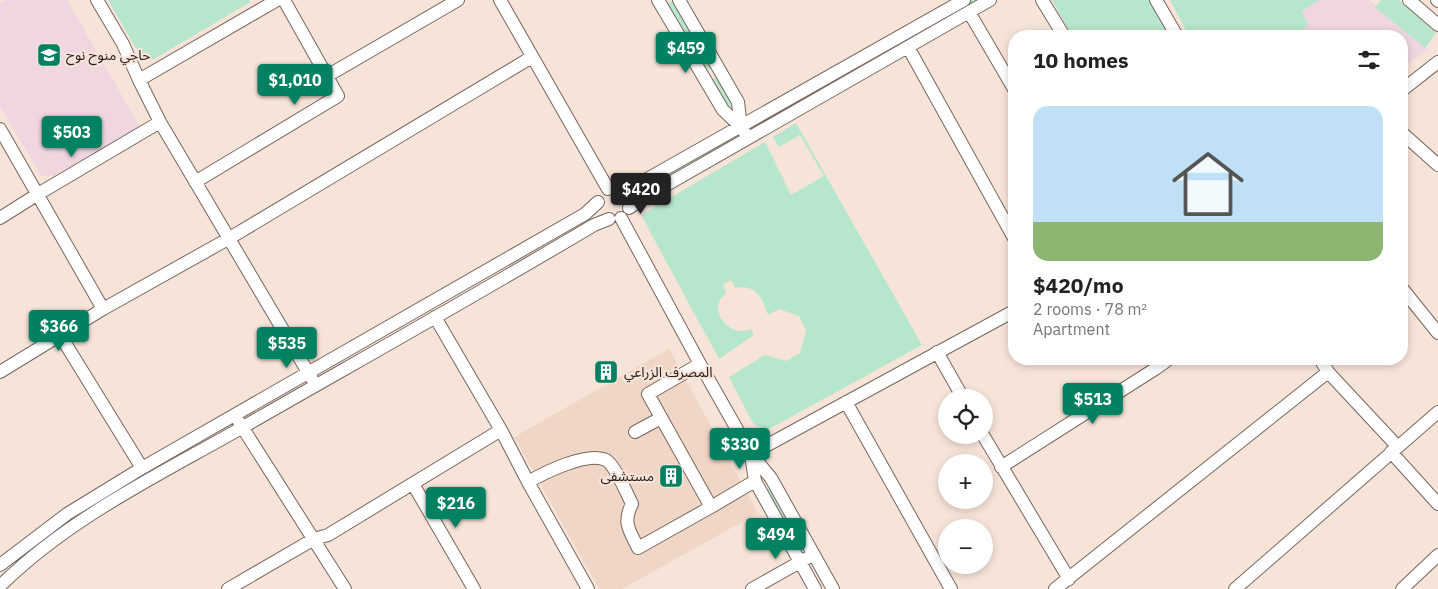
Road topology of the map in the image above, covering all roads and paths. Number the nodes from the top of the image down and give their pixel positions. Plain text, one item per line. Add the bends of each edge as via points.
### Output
1 (97, 0) edge
2 (284, 0) edge
3 (458, 0) edge
4 (500, 0) edge
5 (658, 0) edge
6 (679, 0) edge
7 (964, 0) edge
8 (990, 0) edge
9 (1042, 0) edge
10 (1156, 0) edge
11 (1409, 0) edge
12 (271, 1) edge
13 (969, 12) junction
14 (1438, 24) edge
15 (1060, 30) edge
16 (1174, 30) edge
17 (908, 47) junction
18 (532, 57) junction
19 (1438, 62) edge
20 (718, 69) junction
21 (326, 76) junction
22 (704, 78) junction
23 (1008, 79) edge
24 (139, 80) junction
25 (1408, 86) edge
26 (824, 87) junction
27 (160, 122) junction
28 (741, 127) junction
29 (0, 129) edge
30 (1408, 138) edge
31 (748, 139) junction
32 (1438, 165) edge
33 (195, 182) junction
34 (608, 189) junction
35 (622, 190) junction
36 (38, 194) junction
37 (598, 202) junction
38 (620, 215) junction
39 (0, 218) edge
40 (1008, 227) edge
41 (228, 240) junction
42 (1408, 296) edge
43 (104, 309) junction
44 (1008, 314) edge
45 (435, 317) junction
46 (1438, 333) edge
47 (60, 335) junction
48 (937, 352) junction
49 (700, 364) junction
50 (1161, 365) edge
51 (1324, 365) edge
52 (0, 372) edge
53 (308, 372) junction
54 (1328, 372) junction
55 (316, 385) junction
56 (957, 389) edge
57 (846, 402) junction
58 (1438, 412) edge
59 (235, 415) junction
60 (661, 418) junction
61 (242, 428) junction
62 (501, 430) junction
63 (634, 432) dead end
64 (988, 444) edge
65 (1394, 450) junction
66 (751, 454) junction
67 (1001, 467) junction
68 (142, 468) junction
69 (755, 481) junction
70 (528, 482) junction
71 (413, 484) junction
72 (1438, 504) edge
73 (711, 507) junction
74 (314, 539) junction
75 (813, 554) junction
76 (1438, 555) edge
77 (800, 562) junction
78 (0, 565) edge
79 (1069, 579) junction
80 (0, 586) edge
81 (228, 589) edge
82 (345, 589) edge
83 (474, 589) edge
84 (588, 589) edge
85 (752, 589) edge
86 (815, 589) edge
87 (832, 589) edge
88 (951, 589) edge
89 (1055, 589) edge
90 (1235, 589) edge
91 (1402, 589) edge

1 - 24 street via 123,44
2 - 21 street
3 - 21 street
4 - 18 street
5 - 22 street
6 - 20 street
7 - 26 street
8 - 13 street
9 - 15 street
10 - 16 street
11 - 14 street
12 - 24 street
13 - 17 street
13 - 23 street
17 - 26 street
17 - 40 street
18 - 34 street
18 - 41 street
19 - 25 street
20 - 22 street
20 - 28 street via 738,102
21 - 33 street via 338,96
22 - 28 street via 723,110
24 - 27 street
26 - 28 street
26 - 31 street
27 - 33 street
27 - 36 street
28 - 31 street
28 - 35 street
29 - 36 street
30 - 32 street
31 - 38 street via 640,200
33 - 41 street
34 - 35 street
34 - 37 street
35 - 38 street via 628,196
36 - 39 street
36 - 43 street
37 - 38 street via 600,210
37 - 53 street via 584,214
38 - 45 street via 594,225
38 - 49 street
41 - 43 street
41 - 53 street
42 - 46 street
43 - 47 street
44 - 48 street
45 - 55 street
45 - 62 street
47 - 52 street
47 - 68 street
48 - 56 street
48 - 57 street
49 - 60 street via 648,394
49 - 66 street
50 - 67 street
51 - 54 street
53 - 55 street
53 - 59 street
54 - 65 street
54 - 79 street
55 - 61 street
57 - 66 street
57 - 88 street
58 - 65 street
59 - 61 street
59 - 68 street
60 - 63 street
60 - 73 street
61 - 74 street
61 - 80 street via 88,516 41,550
62 - 70 street
62 - 71 street
64 - 67 street
65 - 72 street
65 - 90 street
66 - 69 street
66 - 75 street via 771,478
67 - 79 street
68 - 78 street via 67,514
69 - 73 street
69 - 77 street
70 - 73 street via 571,462 596,458 606,461 632,504 626,524 638,548
70 - 84 street
71 - 74 street via 328,535
71 - 83 street
74 - 81 street
74 - 82 street
75 - 77 street
75 - 87 street
76 - 91 street
77 - 85 street
77 - 86 street
79 - 89 street

